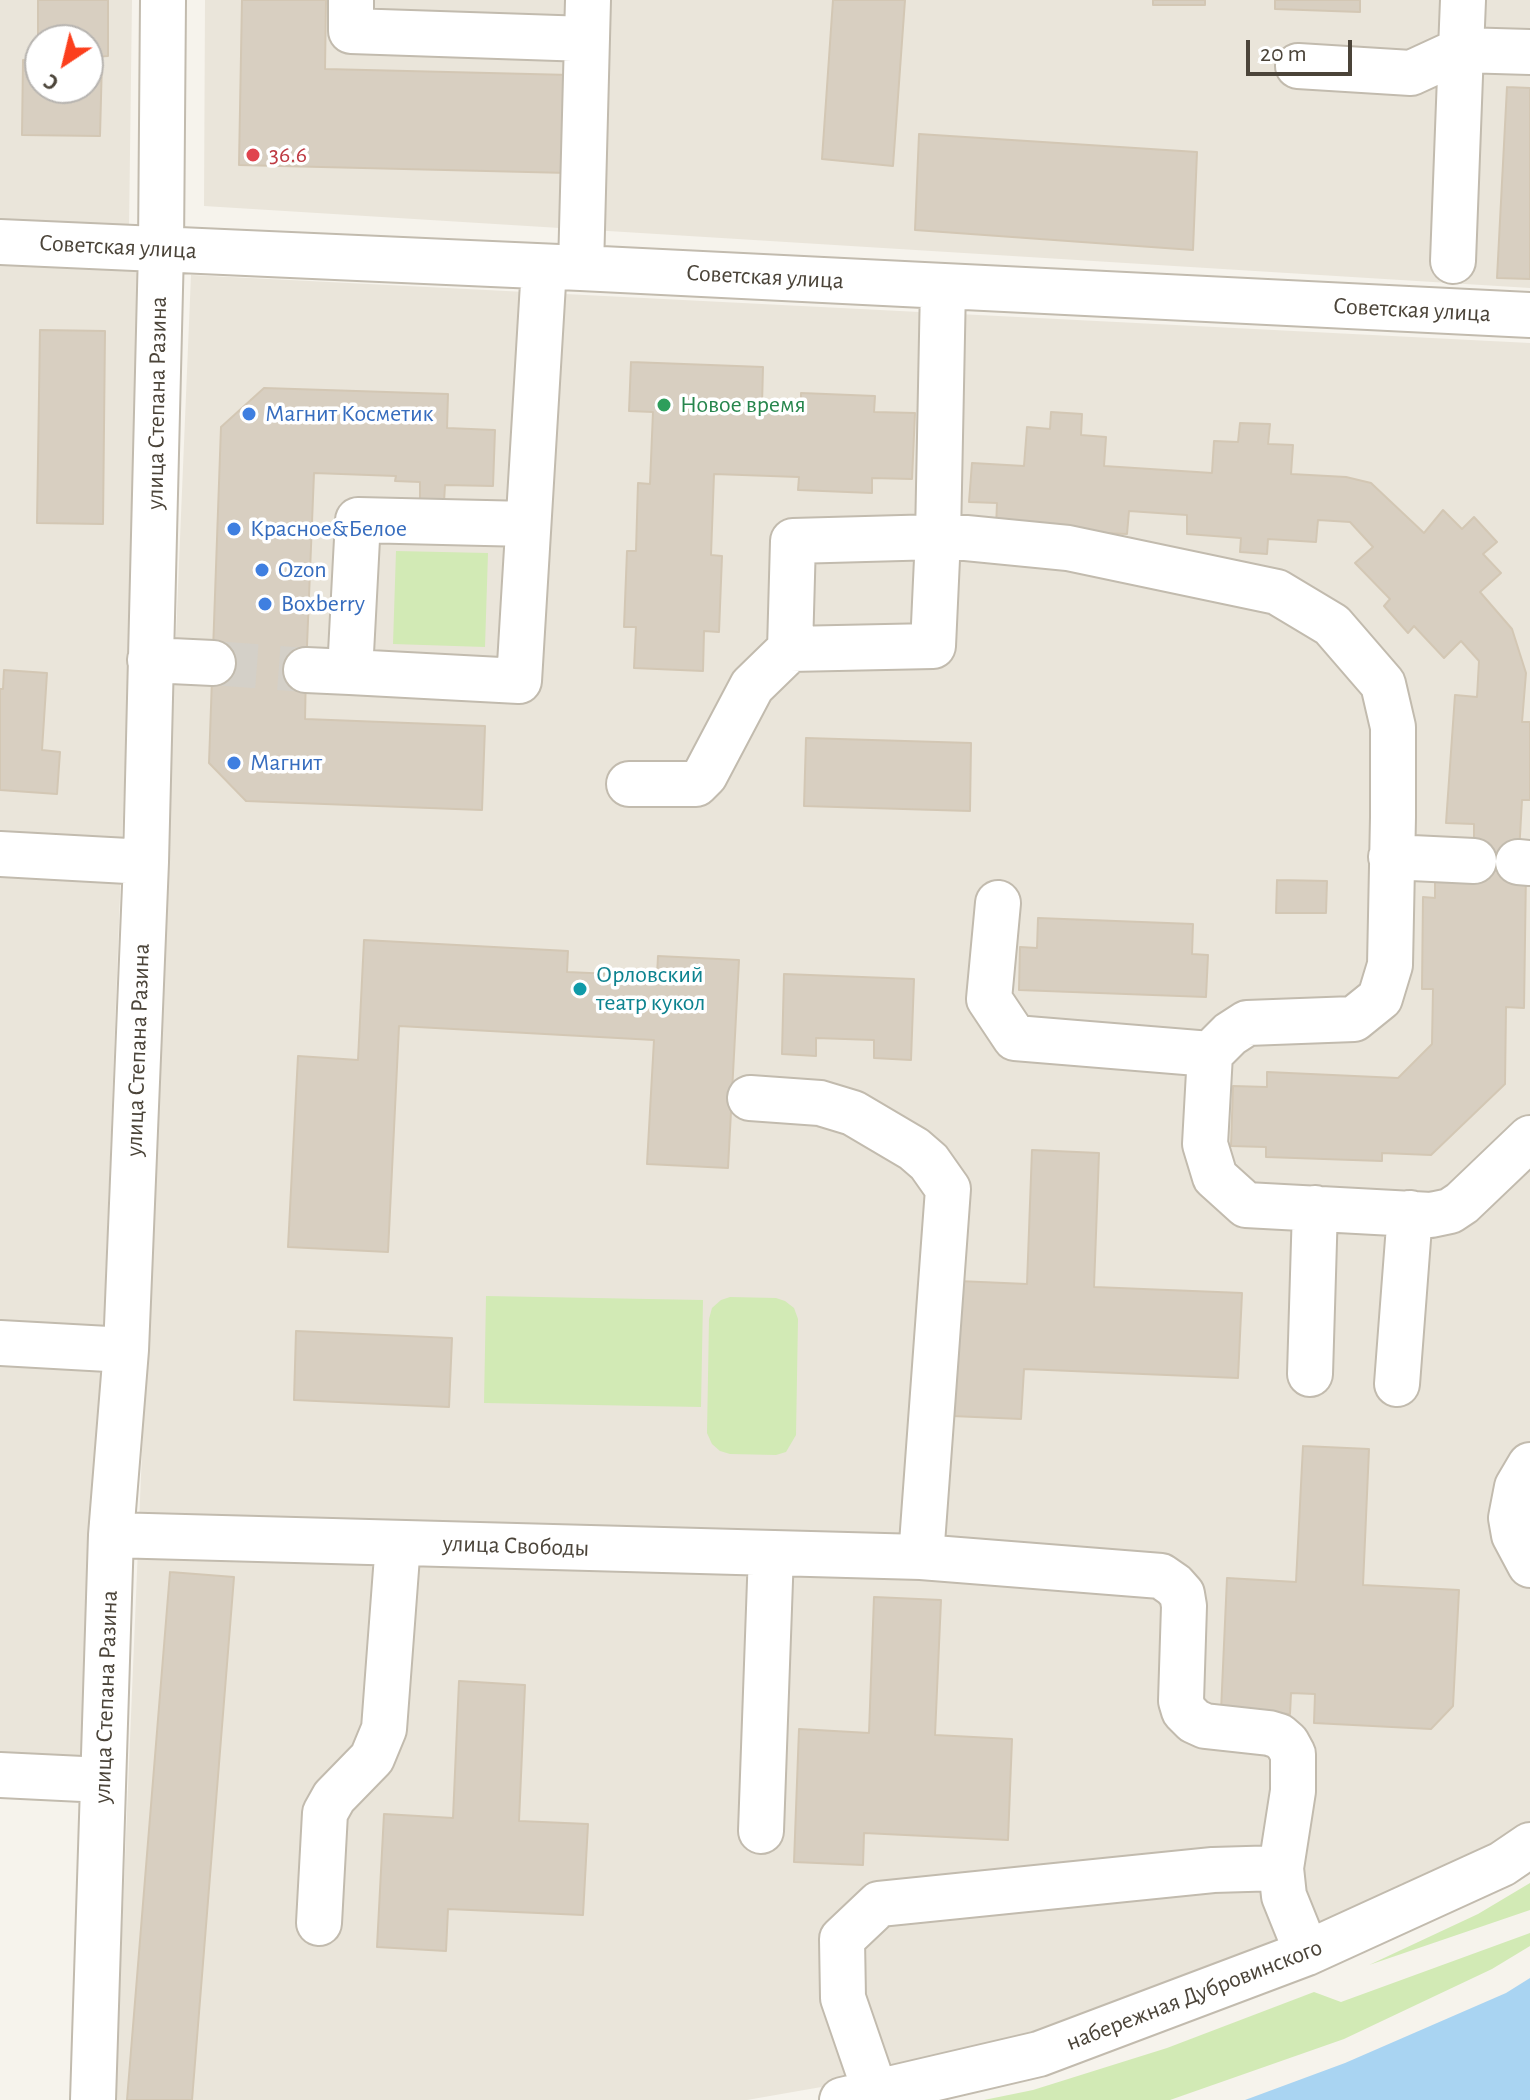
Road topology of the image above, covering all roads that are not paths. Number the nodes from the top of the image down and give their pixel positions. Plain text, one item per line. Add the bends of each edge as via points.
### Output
1 (163, 0) edge
2 (351, 0) edge
3 (1463, 0) edge
4 (587, 20) edge
5 (1461, 50) junction
6 (1530, 52) edge
7 (1298, 66) dead end
8 (0, 242) edge
9 (161, 249) junction
10 (1453, 261) dead end
11 (562, 267) junction
12 (943, 286) junction
13 (1530, 315) edge
14 (528, 524) junction
15 (938, 537) junction
16 (790, 649) junction
17 (150, 660) junction
18 (213, 663) tunnel mouth
19 (306, 670) tunnel mouth
20 (350, 672) junction
21 (629, 784) dead end
22 (0, 854) edge
23 (1391, 857) junction
24 (1474, 861) dead end
25 (146, 862) junction
26 (998, 903) dead end
27 (1210, 1054) junction
28 (750, 1098) dead end
29 (1530, 1138) edge
30 (1315, 1208) junction
31 (1410, 1213) junction
32 (0, 1343) edge
33 (126, 1350) junction
34 (1310, 1374) dead end
35 (1397, 1384) dead end
36 (1530, 1465) edge
37 (111, 1535) junction
38 (398, 1543) junction
39 (771, 1553) junction
40 (921, 1557) junction
41 (1530, 1565) edge
42 (0, 1775) edge
43 (103, 1780) junction
44 (761, 1831) dead end
45 (1530, 1845) edge
46 (1281, 1868) junction
47 (319, 1923) dead end
48 (1307, 1953) junction
49 (859, 2097) edge
50 (93, 2100) edge

1 - 9 street, улица Степана Разина
2 - 4 street via 351,31
3 - 5 street
4 - 11 street
5 - 6 street
5 - 7 street via 1411,73
5 - 10 street
8 - 9 street, Советская улица
9 - 11 street, Советская улица
9 - 17 street, улица Степана Разина
11 - 12 street, Советская улица
11 - 14 street
12 - 13 street, Советская улица
12 - 15 street
14 - 20 street via 358,520
14 - 20 street via 519,681
15 - 16 street via 933,646
15 - 16 street via 793,541
15 - 23 street via 1068,548 1277,592 1332,625 1383,684 1393,727
16 - 21 street via 752,686 696,784
17 - 18 street
17 - 25 street, улица Степана Разина
19 - 20 street
22 - 25 street
23 - 24 street
23 - 27 street via 1390,965 1380,998 1354,1019 1247,1023
25 - 33 street, улица Степана Разина
26 - 27 street via 989,999 1015,1038
27 - 30 street via 1205,1144 1215,1177 1246,1205
28 - 40 street via 820,1103 853,1113 914,1149 948,1189
29 - 31 street via 1450,1211
30 - 31 street
30 - 34 street
31 - 35 street
32 - 33 street
33 - 37 street, улица Степана Разина
36 - 41 street via 1517,1487 1511,1518
37 - 38 street, улица Свободы
37 - 43 street, улица Степана Разина
38 - 39 street, улица Свободы
38 - 47 street via 384,1729 372,1758 325,1813
39 - 40 street, улица Свободы
39 - 44 street
40 - 46 street, улица Свободы via 1161,1576 1174,1585 1184,1606 1184,1711 1205,1726 1279,1736 1293,1754
42 - 43 street
43 - 50 street, улица Степана Разина
45 - 48 street, набережная Дубровинского via 1502,1864
46 - 48 street via 1284,1896
46 - 49 street via 1213,1870 879,1904 842,1939 843,1998
48 - 49 street, набережная Дубровинского via 1039,2054

